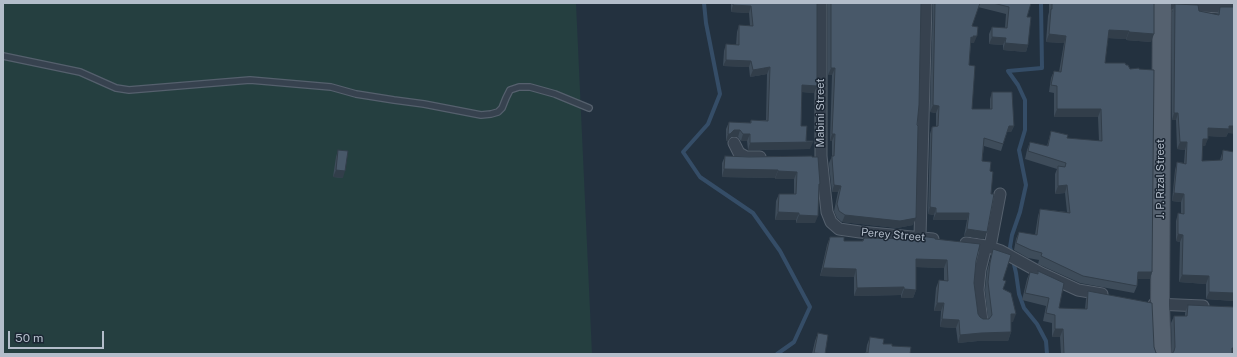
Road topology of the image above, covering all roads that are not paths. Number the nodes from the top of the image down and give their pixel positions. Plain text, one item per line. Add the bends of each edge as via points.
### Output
1 (821, 3) edge
2 (926, 3) edge
3 (1160, 3) edge
4 (1234, 8) edge
5 (3, 56) edge
6 (590, 108) dead end
7 (734, 143) dead end
8 (769, 157) edge
9 (1000, 194) dead end
10 (831, 222) joint
11 (920, 237) junction
12 (942, 240) edge
13 (957, 242) edge
14 (992, 248) junction
15 (1116, 297) edge
16 (1153, 303) junction
17 (1212, 306) edge
18 (982, 321) edge
19 (1162, 354) edge

1 - 10 street, Mabini Street via 817,156
2 - 11 street
3 - 4 street
3 - 16 main road, J. P. Rizal Street
5 - 6 lane via 80,72 116,88 129,90 250,80 331,88 481,115 498,112 510,90 530,87
7 - 8 street via 739,153 746,157
9 - 14 street
10 - 11 street, Perey Street via 839,229
11 - 12 street, Perey Street
13 - 14 street
14 - 15 street via 1078,290
14 - 18 street via 980,270 978,290
16 - 17 street
16 - 19 main road, J. P. Rizal Street

